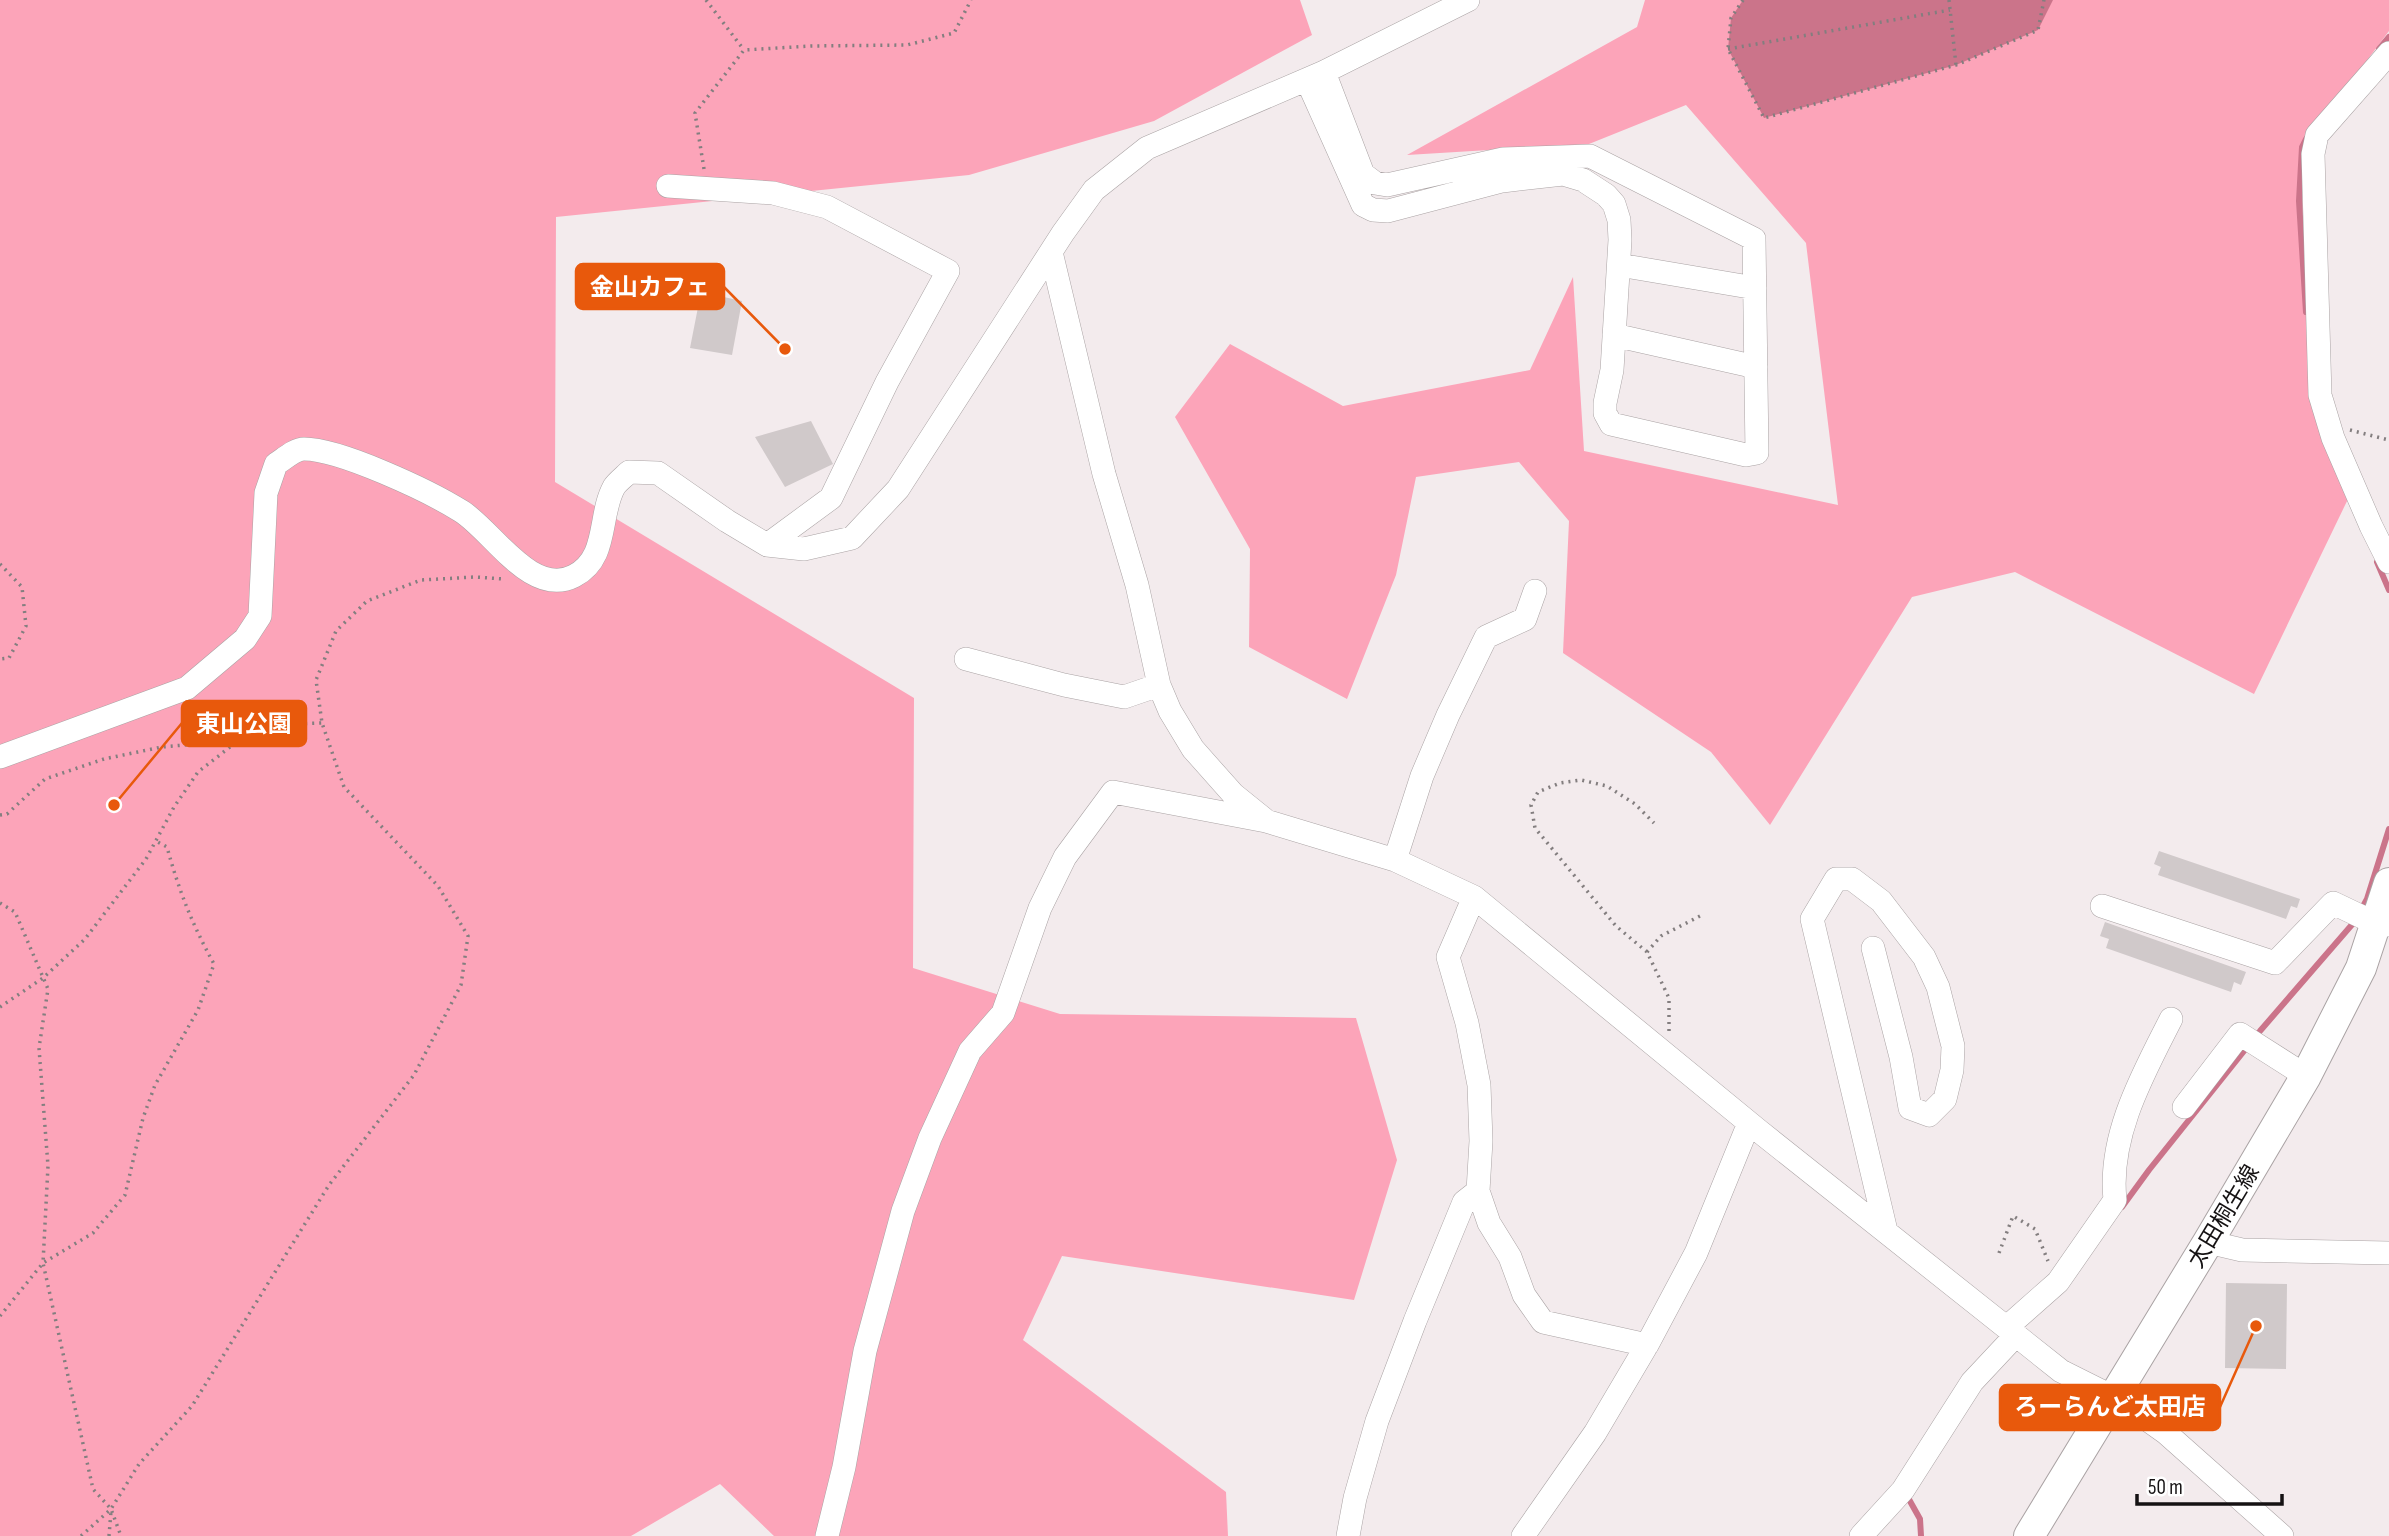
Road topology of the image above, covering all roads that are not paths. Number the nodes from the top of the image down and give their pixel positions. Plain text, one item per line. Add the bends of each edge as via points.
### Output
1 (1468, 0) edge
2 (2389, 52) edge
3 (1315, 76) junction
4 (668, 186) dead end
5 (1051, 251) junction
6 (1619, 265) junction
7 (1755, 288) junction
8 (1614, 335) junction
9 (1756, 367) junction
10 (767, 545) junction
11 (2389, 562) edge
12 (1535, 591) dead end
13 (966, 659) dead end
14 (1159, 685) junction
15 (0, 757) edge
16 (1266, 821) junction
17 (1395, 860) junction
18 (2389, 883) edge
19 (1474, 897) junction
20 (2102, 906) dead end
21 (2383, 924) edge
22 (1873, 948) dead end
23 (2171, 1019) dead end
24 (2306, 1076) junction
25 (2184, 1107) dead end
26 (1749, 1123) junction
27 (1478, 1191) junction
28 (1886, 1231) junction
29 (2208, 1242) junction
30 (2389, 1253) edge
31 (2012, 1331) junction
32 (1647, 1345) junction
33 (2112, 1396) junction
34 (828, 1536) edge
35 (1348, 1536) edge
36 (1523, 1536) edge
37 (1861, 1536) edge
38 (2029, 1536) edge
39 (2282, 1536) edge

1 - 3 street
2 - 11 street via 2317,135 2313,154 2320,395
3 - 5 street via 1147,148 1094,190
3 - 6 street via 1363,205 1388,211 1502,181 1563,174 1583,180 1614,204
3 - 7 street via 1363,174 1375,183 1387,185 1503,159 1590,156 1754,239
4 - 10 street via 772,193 827,207 948,271 831,498
5 - 10 street via 898,489 852,538 804,549
5 - 14 street
6 - 7 street
6 - 8 street
7 - 9 street
8 - 9 street
8 - 9 street via 1605,403 1611,424 1746,455 1757,453
10 - 15 street via 658,473 629,472 614,487 595,558 573,577 549,580 521,566 463,512 413,485 331,453 300,449 276,464 266,493 260,616 245,639 187,688
12 - 17 street via 1525,619 1486,637 1422,776
13 - 14 street via 1124,697
14 - 16 street via 1193,749 1233,794
16 - 17 street
16 - 34 street via 1113,792 1065,858 1040,908 1003,1013 970,1051 903,1211 865,1352
17 - 19 street
18 - 21 main road, 太田桐生線
19 - 26 street
19 - 27 street via 1448,957 1479,1085
20 - 21 street via 2275,963 2333,903
21 - 24 main road, 太田桐生線
22 - 28 street via 1910,1108 1929,1115 1945,1099 1952,1070 1953,1046 1938,987 1924,957 1881,901 1852,879 1836,879 1812,919
23 - 31 street via 2129,1109 2115,1155 2115,1200 2057,1282
24 - 25 street via 2240,1034
24 - 29 main road, 太田桐生線
26 - 28 street
26 - 32 street via 1696,1253
27 - 32 street via 1524,1295 1544,1322
27 - 35 street via 1464,1202 1377,1421
28 - 31 street
29 - 30 street via 2242,1250
29 - 33 main road, 太田桐生線
31 - 33 street via 2061,1371
31 - 37 street via 1972,1382 1903,1490
32 - 36 street via 1595,1433
33 - 38 main road, 太田桐生線
33 - 39 street via 2166,1433

